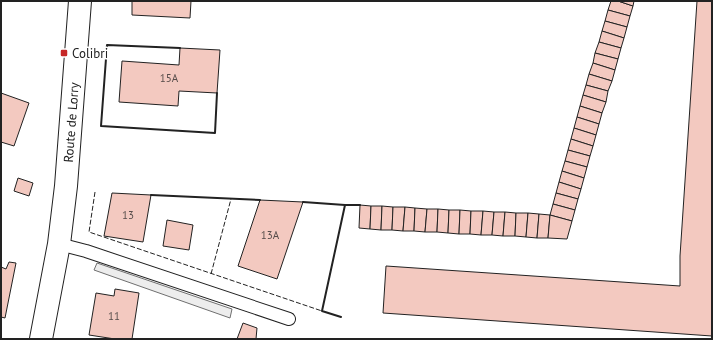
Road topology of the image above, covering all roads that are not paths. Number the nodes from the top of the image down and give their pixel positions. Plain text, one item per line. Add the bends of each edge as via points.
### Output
1 (80, 1) edge
2 (59, 244) junction
3 (289, 319) dead end
4 (41, 339) edge

1 - 2 main road, Route de Lorry via 70,147
2 - 3 lane
2 - 4 main road, Route de Lorry

